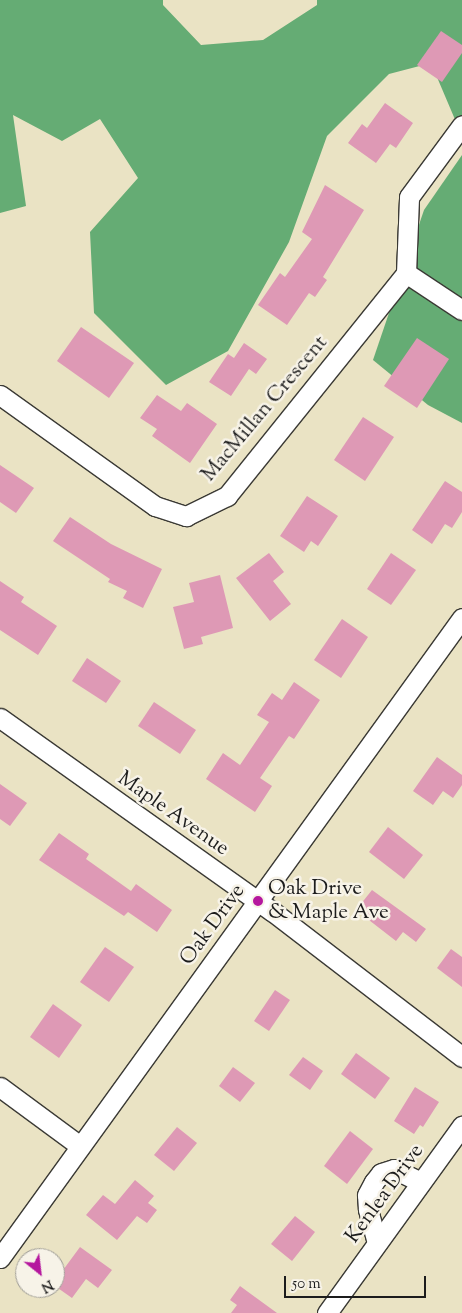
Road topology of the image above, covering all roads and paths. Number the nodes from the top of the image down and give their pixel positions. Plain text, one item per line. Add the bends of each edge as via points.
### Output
1 (462, 125) edge
2 (406, 273) junction
3 (462, 310) edge
4 (0, 395) edge
5 (462, 618) edge
6 (0, 718) edge
7 (258, 901) junction
8 (462, 1057) edge
9 (0, 1087) edge
10 (462, 1126) edge
11 (80, 1146) junction
12 (421, 1182) junction
13 (377, 1242) junction
14 (0, 1258) edge
15 (327, 1313) edge

1 - 2 street via 409,197
2 - 3 street
2 - 4 street, MacMillan Crescent via 226,496 186,516 155,506
5 - 7 street, Oak Drive
6 - 7 street, Maple Avenue
7 - 8 street, Maple Avenue
7 - 11 street, Oak Drive
9 - 11 street
10 - 12 street, Kenlea Drive
11 - 14 street, Oak Drive
12 - 13 street, Kenlea Drive
12 - 13 street via 394,1169 381,1173 374,1182 367,1195
13 - 15 street, Kenlea Drive

